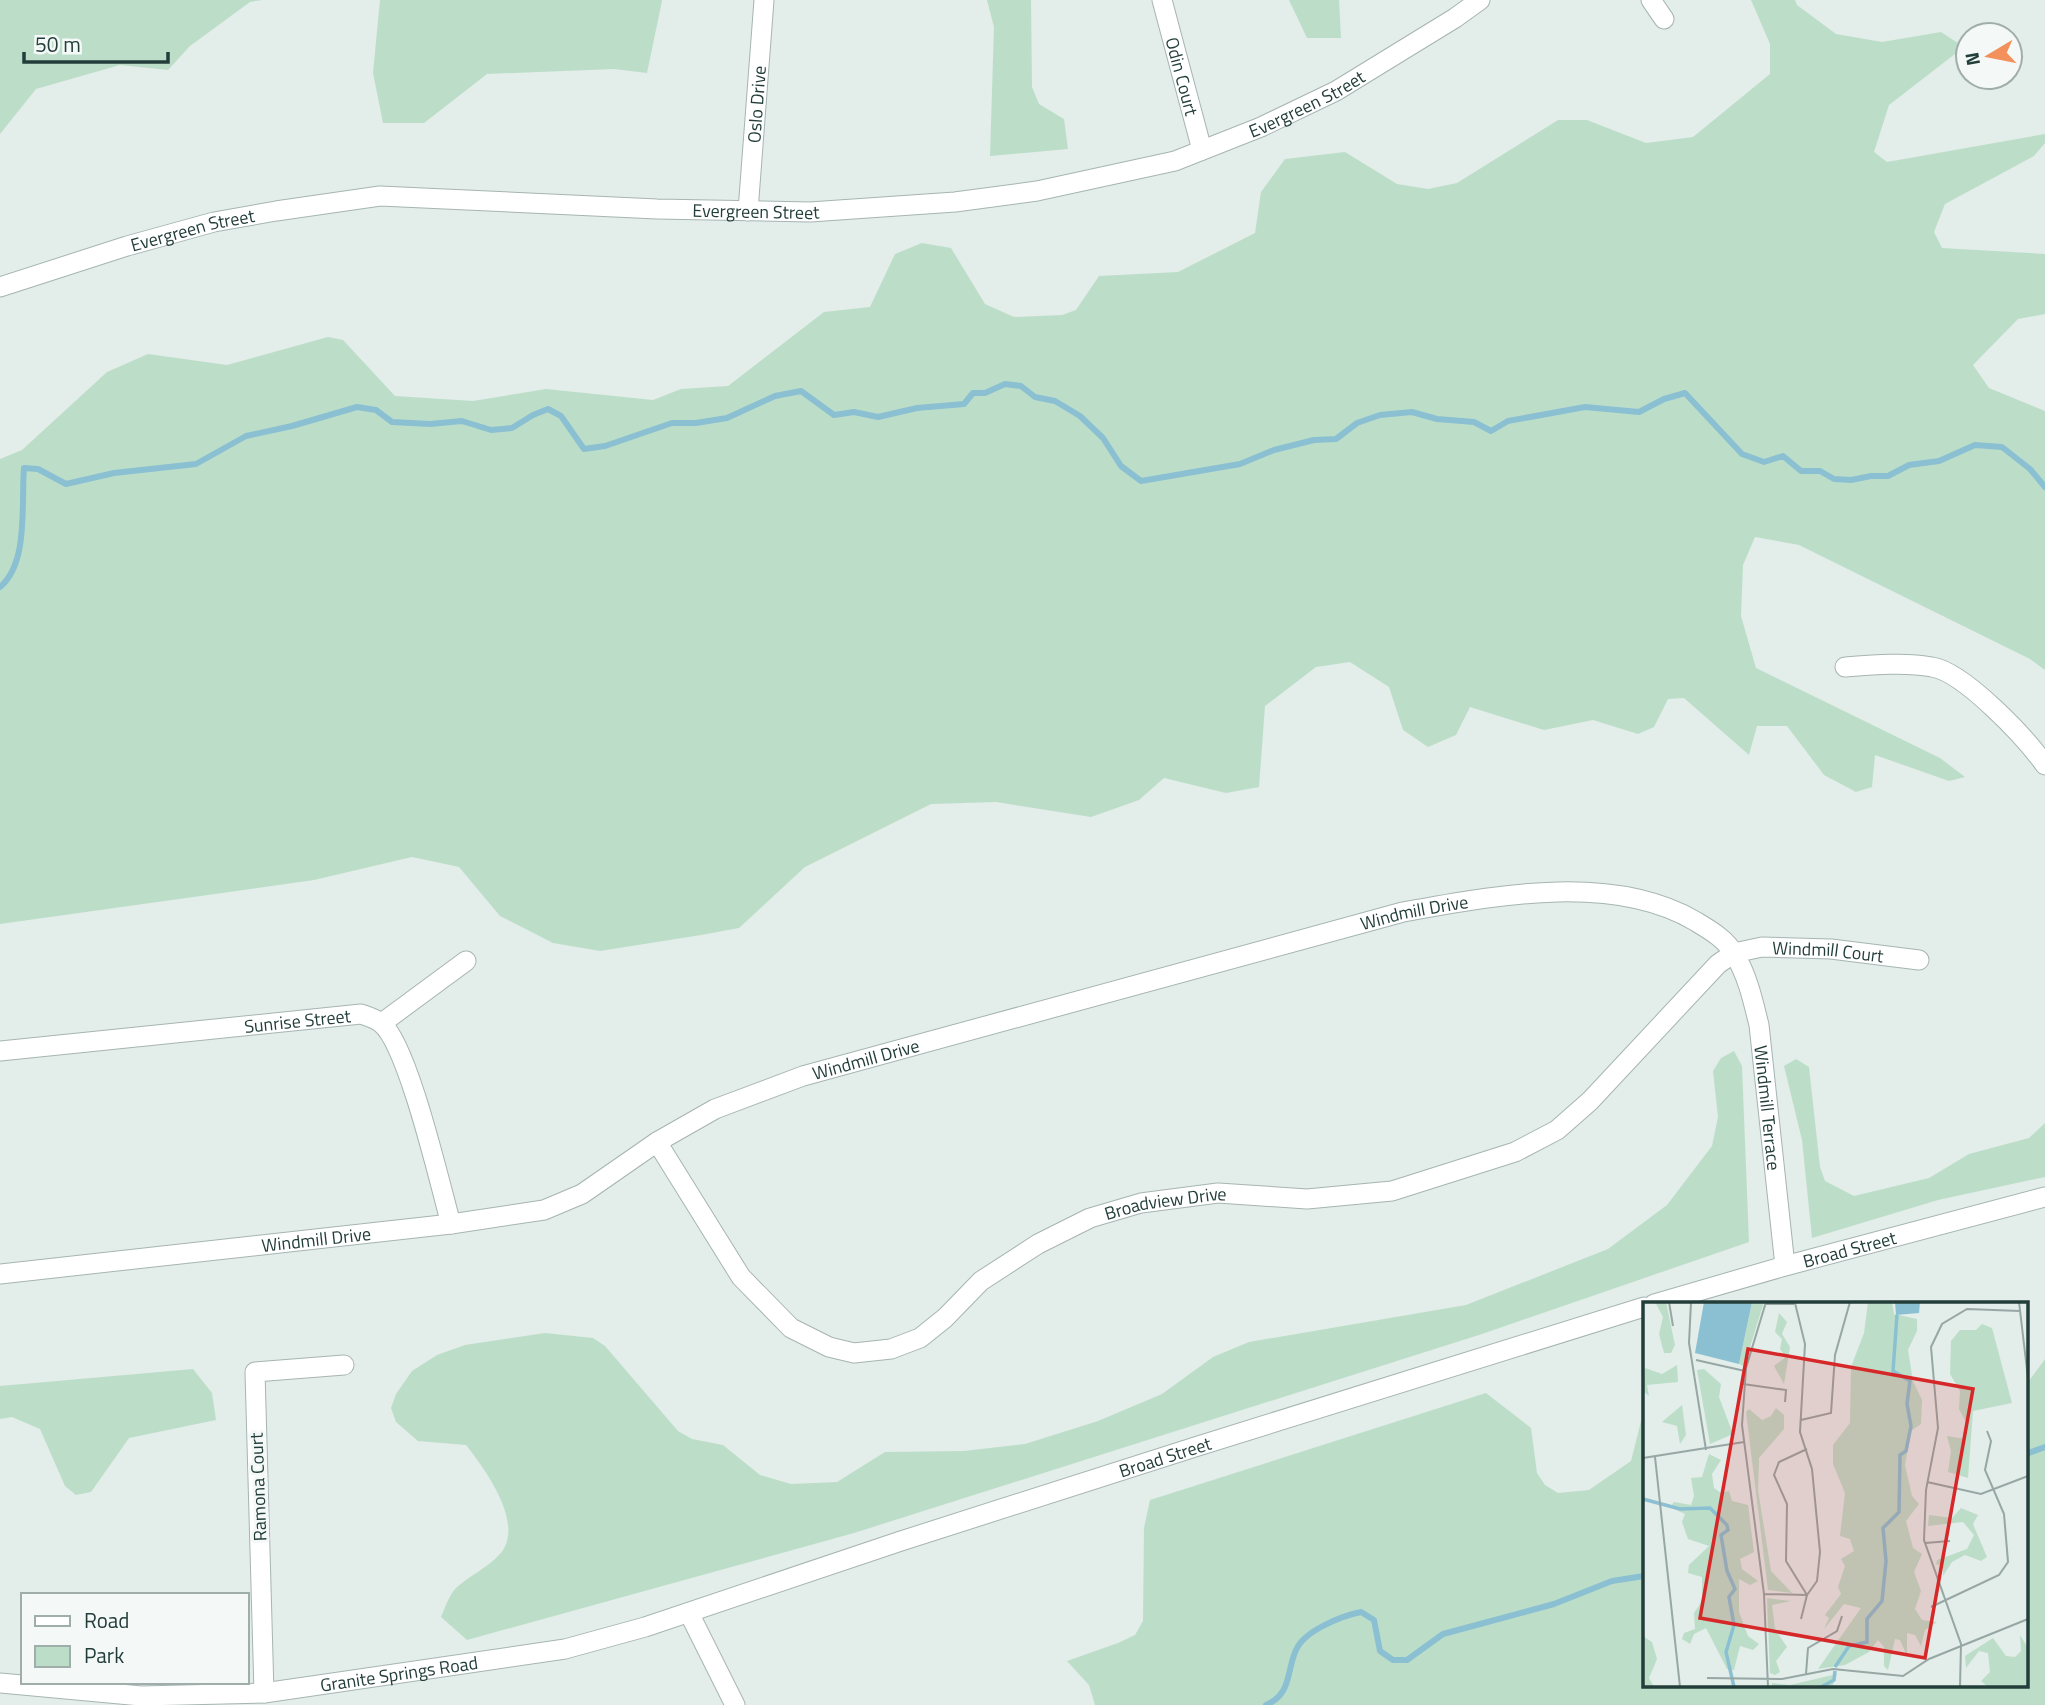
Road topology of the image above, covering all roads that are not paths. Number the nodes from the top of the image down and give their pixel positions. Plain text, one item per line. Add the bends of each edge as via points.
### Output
1 (764, 0) edge
2 (1163, 0) edge
3 (1480, 0) edge
4 (1651, 0) edge
5 (1664, 19) dead end
6 (1202, 150) junction
7 (748, 211) junction
8 (0, 287) edge
9 (1845, 667) dead end
10 (2045, 765) edge
11 (1734, 953) junction
12 (1919, 960) dead end
13 (466, 961) dead end
14 (382, 1023) junction
15 (0, 1051) edge
16 (657, 1142) junction
17 (2045, 1197) edge
18 (451, 1224) junction
19 (1785, 1266) junction
20 (0, 1275) edge
21 (1661, 1302) edge
22 (1643, 1307) edge
23 (344, 1366) dead end
24 (689, 1613) junction
25 (0, 1683) edge
26 (264, 1693) junction
27 (167, 1700) edge
28 (735, 1705) edge

1 - 7 street, Oslo Drive
2 - 6 street, Odin Court
3 - 6 street, Evergreen Street via 1336,91
4 - 5 street
6 - 7 street, Evergreen Street via 1175,161 1023,193 810,212
7 - 8 street, Evergreen Street via 380,196 214,222
9 - 10 street via 1933,667 1963,680 2032,746
11 - 12 street, Windmill Court via 1762,947 1830,949
11 - 16 street, Windmill Drive via 1717,934 1676,910 1619,894 1542,893 1467,901 1389,916 803,1076 715,1109
11 - 16 street, Broadview Drive via 1718,964 1590,1101 1557,1130 1515,1152 1392,1191 1307,1199 1218,1193 1141,1203 1090,1218 1038,1244 981,1281 920,1338 891,1349 854,1353 829,1347 791,1328 741,1278
11 - 19 street, Windmill Terrace via 1750,986 1759,1025
13 - 14 street
14 - 15 street, Sunrise Street via 361,1014
14 - 18 street via 396,1042 416,1096
16 - 18 street, Windmill Drive via 582,1194 544,1210
17 - 19 street, Broad Street
18 - 20 street, Windmill Drive
19 - 21 street, Broad Street
22 - 24 street, Broad Street via 901,1541
23 - 26 street, Ramona Court via 255,1372
24 - 26 street, Granite Springs Road via 565,1649
24 - 28 street
25 - 27 street, Granite Springs Road
26 - 27 street, Granite Springs Road

